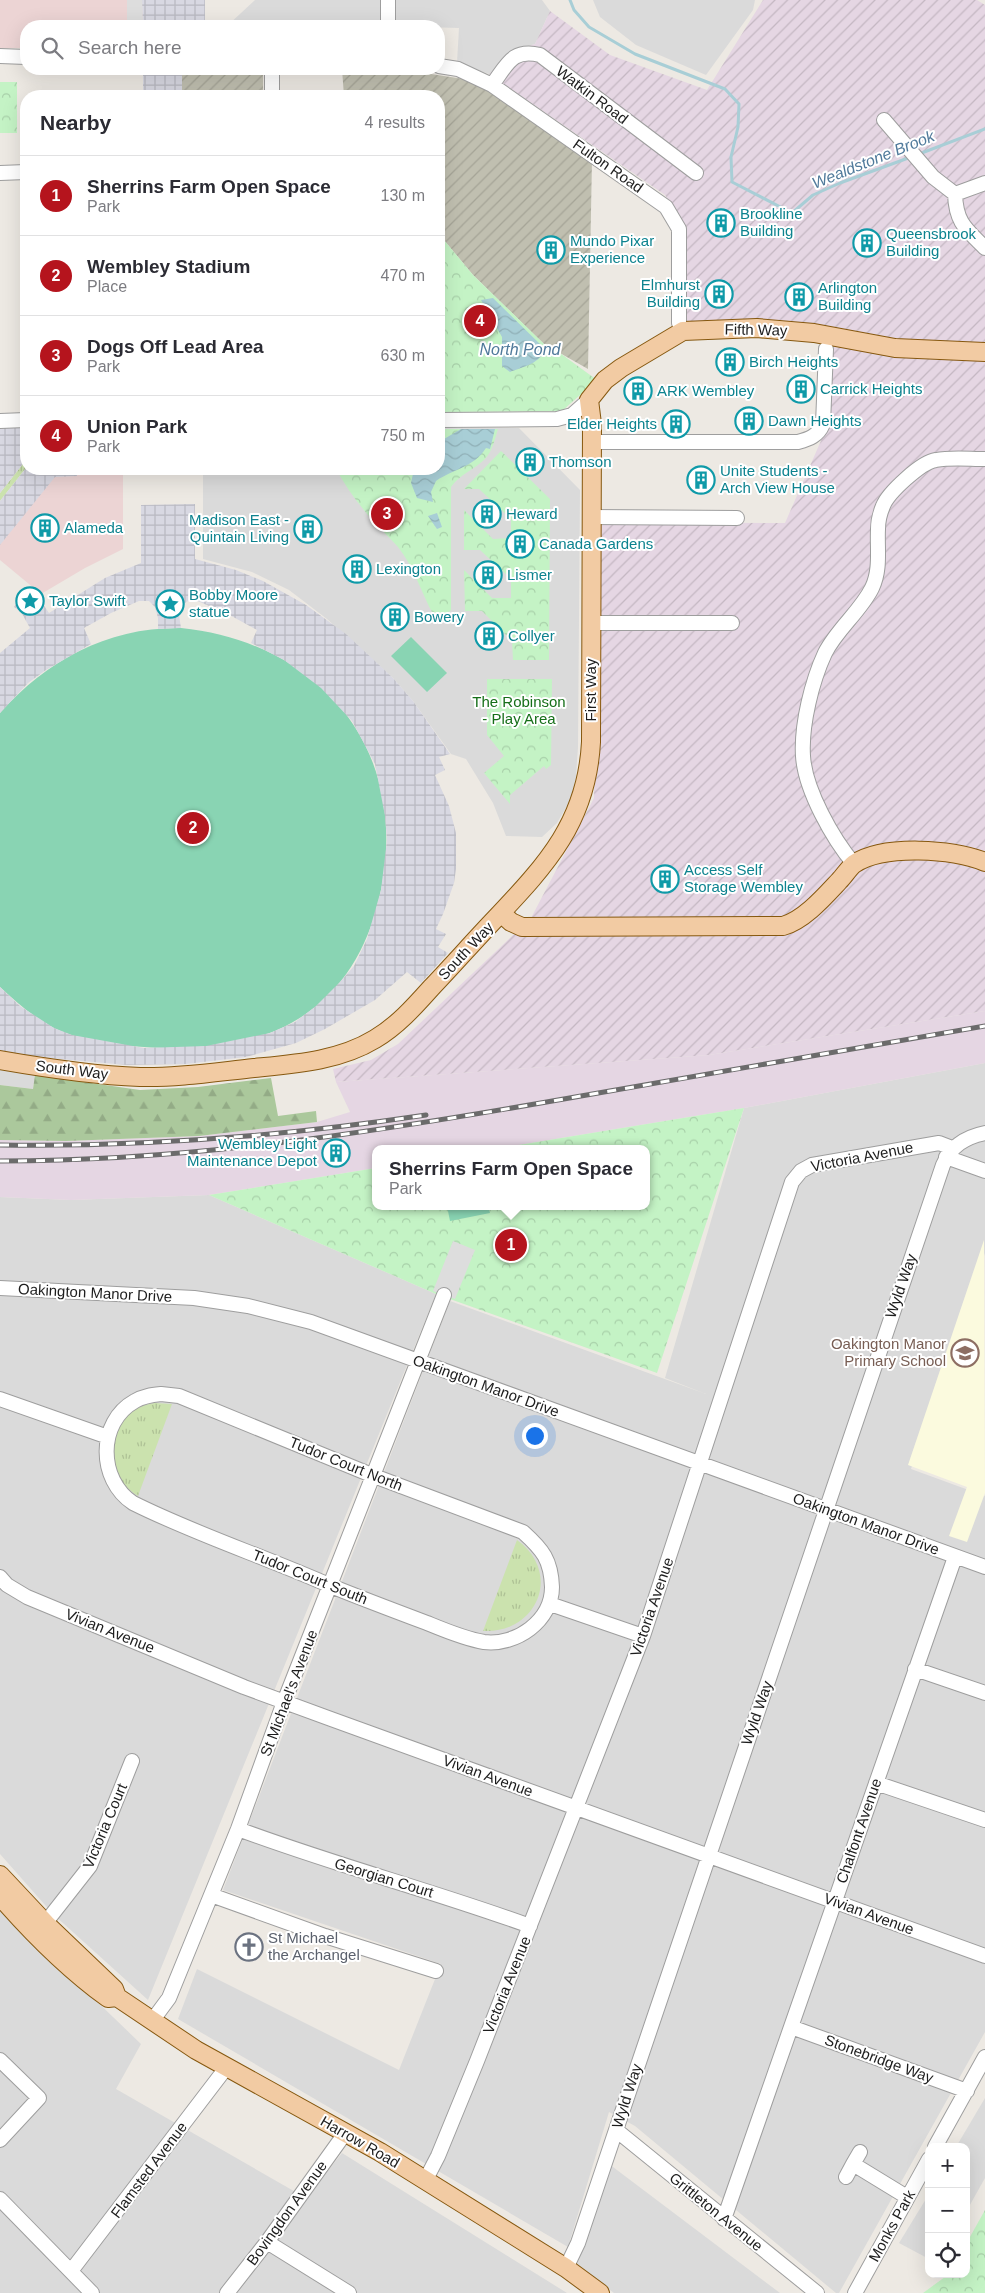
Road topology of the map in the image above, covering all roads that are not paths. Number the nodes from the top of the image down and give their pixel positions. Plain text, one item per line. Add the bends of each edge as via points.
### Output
1 (388, 0) edge
2 (388, 20) edge
3 (0, 56) edge
4 (20, 57) edge
5 (445, 67) edge
6 (272, 75) edge
7 (492, 85) junction
8 (272, 90) edge
9 (884, 120) dead end
10 (0, 172) edge
11 (20, 172) edge
12 (696, 173) dead end
13 (985, 183) edge
14 (955, 194) junction
15 (985, 248) edge
16 (683, 331) junction
17 (826, 349) dead end
18 (985, 352) edge
19 (589, 400) junction
20 (557, 419) junction
21 (20, 420) edge
22 (445, 420) edge
23 (0, 421) edge
24 (591, 440) junction
25 (985, 459) edge
26 (591, 517) junction
27 (737, 518) dead end
28 (590, 623) junction
29 (732, 623) dead end
30 (985, 862) edge
31 (854, 864) junction
32 (501, 913) junction
33 (0, 1060) edge
34 (985, 1133) edge
35 (949, 1152) junction
36 (985, 1171) edge
37 (0, 1288) edge
38 (444, 1295) dead end
39 (420, 1362) junction
40 (0, 1399) edge
41 (108, 1437) junction
42 (700, 1463) junction
43 (374, 1476) junction
44 (826, 1509) junction
45 (955, 1557) junction
46 (985, 1567) edge
47 (0, 1577) edge
48 (331, 1586) junction
49 (550, 1604) junction
50 (644, 1636) junction
51 (915, 1669) junction
52 (985, 1693) edge
53 (284, 1702) junction
54 (132, 1761) dead end
55 (876, 1783) junction
56 (577, 1807) junction
57 (985, 1820) edge
58 (238, 1829) junction
59 (709, 1855) junction
60 (0, 1875) edge
61 (211, 1895) junction
62 (0, 1896) edge
63 (835, 1901) junction
64 (530, 1926) junction
65 (40, 1930) junction
66 (985, 1956) edge
67 (436, 1971) dead end
68 (152, 2021) junction
69 (791, 2027) junction
70 (985, 2057) edge
71 (0, 2060) edge
72 (226, 2068) junction
73 (967, 2091) junction
74 (616, 2130) junction
75 (346, 2132) junction
76 (0, 2140) edge
77 (938, 2143) edge
78 (925, 2166) edge
79 (846, 2177) dead end
80 (425, 2181) junction
81 (907, 2197) junction
82 (0, 2199) edge
83 (724, 2219) junction
84 (267, 2242) junction
85 (566, 2268) junction
86 (71, 2271) junction
87 (92, 2293) edge
88 (227, 2293) edge
89 (349, 2293) edge
90 (600, 2293) edge
91 (817, 2293) edge
92 (855, 2293) edge

1 - 2 street
3 - 4 street
5 - 7 street, Fulton Road via 458,69
6 - 8 street
7 - 12 street, Watkin Road via 517,54 526,51 540,55
7 - 16 street, Fulton Road via 666,207 679,229 679,323
9 - 14 street via 933,177
10 - 11 street
13 - 14 street
14 - 15 street via 956,212 965,228
16 - 18 main road, Fifth Way via 766,329 814,332 895,348
16 - 19 main road, Fifth Way via 621,368 605,380
17 - 24 street via 823,424 818,433 806,440
19 - 20 street via 572,416
19 - 24 main road
20 - 22 street
20 - 24 street via 578,422 588,431
21 - 23 street
24 - 26 main road, First Way
25 - 31 street via 936,460 924,464 883,505 878,527 876,578 859,610 825,653 808,705 803,756 807,776 840,848
26 - 27 street
26 - 28 main road, First Way
28 - 29 street
28 - 32 main road, First Way via 590,759 582,798 555,852
30 - 31 main road, South Way via 950,852 913,851 880,854
31 - 32 main road, South Way via 794,923 783,926 522,927
32 - 33 main road, South Way via 404,1017 374,1040 334,1056 296,1064 141,1077
34 - 35 street via 967,1138
35 - 36 street, Victoria Avenue
35 - 42 street, Victoria Avenue via 941,1142 812,1165 796,1176
35 - 44 street, Wyld Way
37 - 39 street, Oakington Manor Drive via 194,1298 248,1306 325,1326
38 - 39 street, St Michael's Avenue
39 - 42 street, Oakington Manor Drive
39 - 43 street, St Michael's Avenue
40 - 41 street
41 - 43 street, Tudor Court North via 115,1420 134,1401 161,1394 179,1396
41 - 48 street, Tudor Court South via 109,1471 118,1491 128,1500
42 - 44 street, Oakington Manor Drive
42 - 50 street, Victoria Avenue
43 - 48 street, St Michael's Avenue
43 - 49 street, Tudor Court North via 523,1532 539,1546 551,1567
44 - 45 street, Oakington Manor Drive
44 - 59 street, Wyld Way
45 - 46 street, Oakington Manor Drive
45 - 51 street, Chalfont Avenue
47 - 53 street, Vivian Avenue via 28,1597
48 - 49 street, Tudor Court South via 484,1642 502,1642 520,1636 537,1622
48 - 53 street, St Michael's Avenue
49 - 50 street
50 - 56 street, Victoria Avenue
51 - 52 street
51 - 55 street, Chalfont Avenue
53 - 56 street, Vivian Avenue
53 - 58 street, St Michael's Avenue
54 - 65 street, Victoria Court via 90,1866
55 - 57 street
55 - 63 street, Chalfont Avenue
56 - 59 street, Vivian Avenue
56 - 64 street, Victoria Avenue
58 - 61 street, St Michael's Avenue
58 - 64 street, Georgian Court
59 - 63 street, Vivian Avenue
59 - 74 street, Wyld Way
60 - 65 main road, Harrow Road
61 - 67 street
61 - 68 street, St Michael's Avenue via 168,1998
62 - 65 main road, Harrow Road
63 - 66 street, Vivian Avenue
63 - 69 street, Chalfont Avenue
64 - 80 street, Victoria Avenue via 445,2141
65 - 68 main road, Harrow Road via 84,1980 108,1998 117,1997
68 - 72 main road, Harrow Road
69 - 73 street, Stonebridge Way
69 - 83 street, Chalfont Avenue
70 - 73 street
71 - 76 street via 40,2098
72 - 75 main road, Harrow Road
72 - 86 street, Flamsted Avenue
73 - 77 street
74 - 83 street, Grittleton Avenue
74 - 85 street, Wyld Way via 578,2243
75 - 80 main road, Harrow Road
75 - 84 street, Bovingdon Avenue
78 - 81 street, Monks Park
79 - 81 street via 857,2158
80 - 85 main road, Harrow Road
81 - 92 street, Monks Park
82 - 86 street
83 - 91 street, Grittleton Avenue
84 - 88 street, Bovingdon Avenue
84 - 89 street
85 - 90 main road, Harrow Road
86 - 87 street

